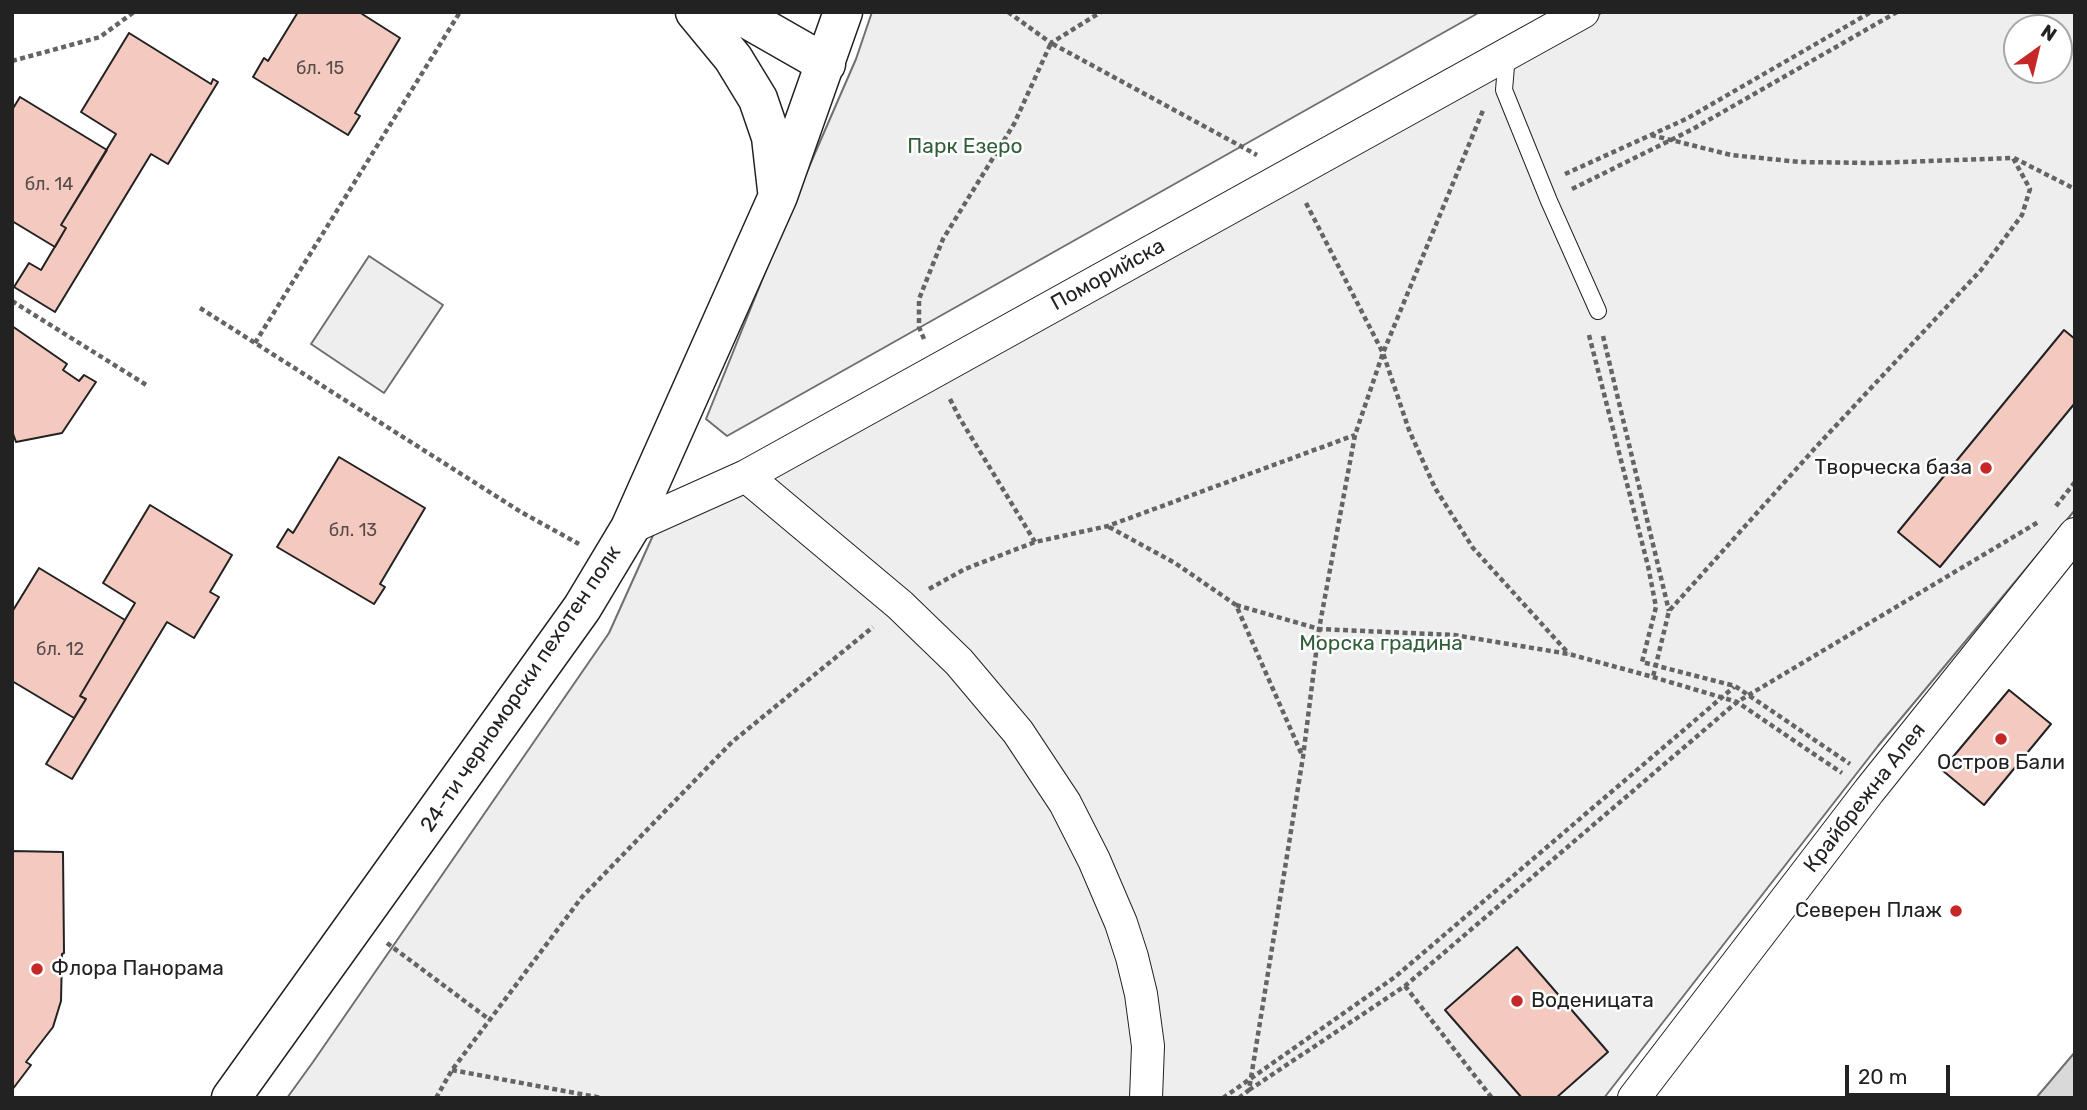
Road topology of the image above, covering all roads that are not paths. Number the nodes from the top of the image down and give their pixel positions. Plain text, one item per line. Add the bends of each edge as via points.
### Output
1 (695, 12) edge
2 (735, 12) edge
3 (844, 12) edge
4 (1583, 12) edge
5 (1507, 54) junction
6 (826, 64) junction
7 (778, 196) junction
8 (1598, 311) road end
9 (746, 476) junction
10 (630, 528) junction
11 (2075, 534) edge
12 (230, 1098) edge
13 (1146, 1098) edge
14 (1634, 1098) edge

1 - 7 main road via 733,58 758,99 771,136
2 - 6 main road
3 - 6 main road, 24-ти черноморски пехотен полк
4 - 5 street, Поморийска
5 - 8 lane via 1504,90
5 - 9 street, Поморийска
6 - 7 main road, 24-ти черноморски пехотен полк
7 - 10 main road, 24-ти черноморски пехотен полк
9 - 10 street, Поморийска
9 - 13 street via 900,605 958,662 1018,732 1065,803 1121,923 1141,994 1148,1046
10 - 12 main road, 24-ти черноморски пехотен полк via 582,608
11 - 14 street, Крайбрежна Алея

